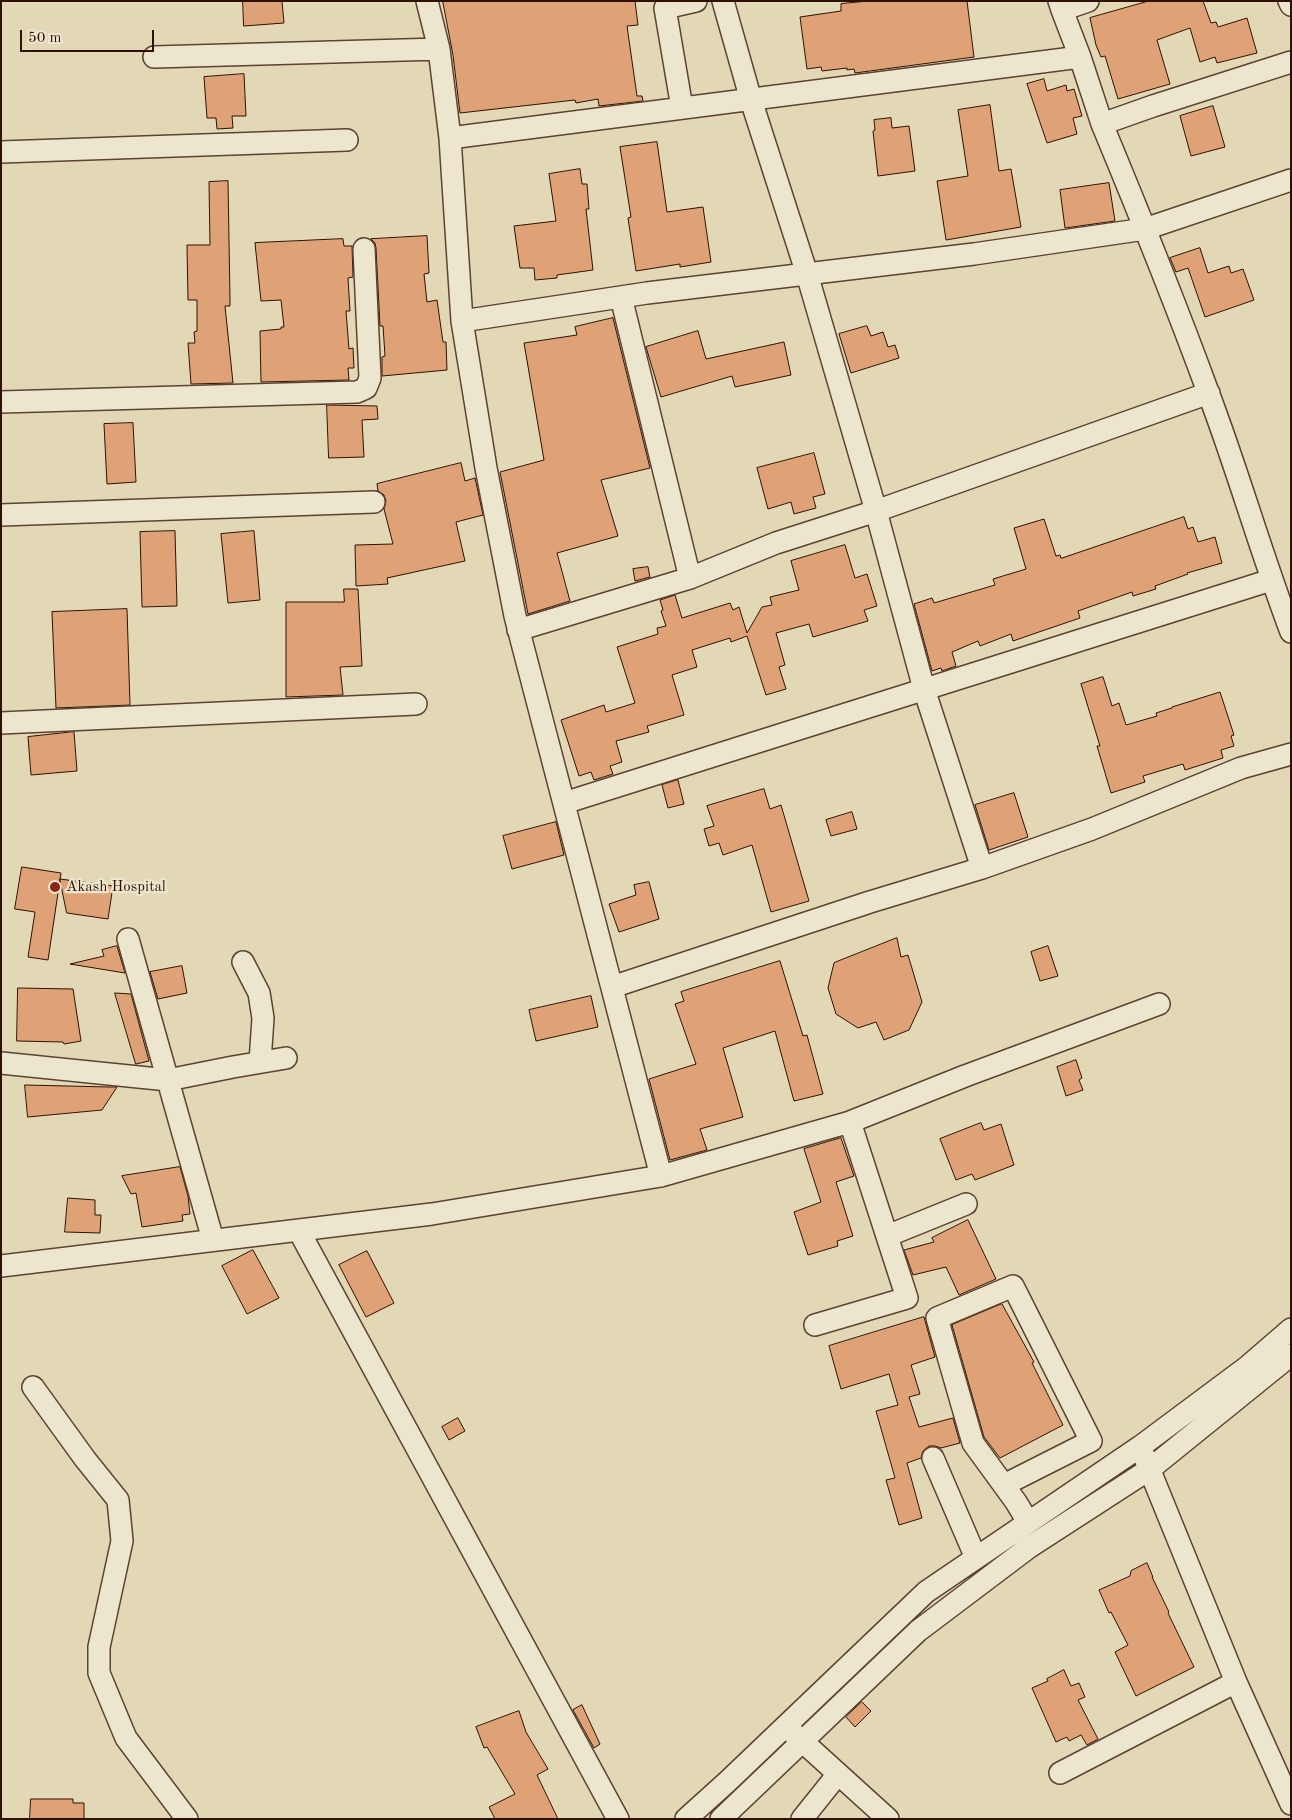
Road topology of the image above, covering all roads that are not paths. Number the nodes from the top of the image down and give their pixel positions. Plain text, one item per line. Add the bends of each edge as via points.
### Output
1 (427, 1) edge
2 (696, 1) edge
3 (723, 1) edge
4 (1088, 1) edge
5 (1289, 1) edge
6 (664, 5) edge
7 (1291, 5) edge
8 (1061, 6) edge
9 (439, 49) junction
10 (154, 57) dead end
11 (1080, 58) junction
12 (1291, 62) edge
13 (751, 100) junction
14 (682, 108) junction
15 (1102, 124) junction
16 (450, 138) junction
17 (348, 140) dead end
18 (1, 152) edge
19 (1291, 180) edge
20 (1145, 229) junction
21 (364, 249) dead end
22 (807, 274) junction
23 (621, 297) junction
24 (462, 321) junction
25 (1209, 393) junction
26 (1, 402) edge
27 (374, 502) dead end
28 (876, 511) junction
29 (1, 515) edge
30 (690, 578) junction
31 (1271, 580) junction
32 (518, 630) junction
33 (1291, 632) edge
34 (924, 689) junction
35 (416, 704) dead end
36 (1, 723) edge
37 (1291, 754) edge
38 (564, 803) junction
39 (982, 868) junction
40 (128, 939) dead end
41 (243, 962) dead end
42 (612, 987) junction
43 (1159, 1004) dead end
44 (286, 1058) dead end
45 (260, 1062) junction
46 (1, 1063) edge
47 (168, 1080) junction
48 (850, 1122) junction
49 (661, 1176) junction
50 (966, 1204) dead end
51 (299, 1231) junction
52 (887, 1236) junction
53 (213, 1240) junction
54 (1, 1266) edge
55 (815, 1325) dead end
56 (1291, 1329) edge
57 (1291, 1355) edge
58 (33, 1387) dead end
59 (1140, 1446) junction
60 (933, 1458) dead end
61 (1150, 1469) junction
62 (1004, 1486) junction
63 (1028, 1522) junction
64 (1005, 1538) junction
65 (1019, 1555) junction
66 (976, 1558) junction
67 (1236, 1682) junction
68 (785, 1725) junction
69 (802, 1741) junction
70 (838, 1774) junction
71 (1060, 1774) dead end
72 (1291, 1804) edge
73 (187, 1819) edge
74 (618, 1819) edge
75 (686, 1819) edge
76 (721, 1819) edge
77 (802, 1819) edge
78 (888, 1819) edge

1 - 9 street
2 - 6 street
3 - 13 street
4 - 8 street
5 - 7 street
6 - 14 street
8 - 11 street
9 - 10 street
9 - 16 street
11 - 13 street
11 - 15 street
12 - 15 street
13 - 14 street
13 - 22 street
14 - 16 street
15 - 20 street
16 - 24 street
17 - 18 street
19 - 20 street
20 - 22 street
20 - 25 street
21 - 26 street via 370,378 366,388 357,392
22 - 23 street
22 - 28 street
23 - 24 street
23 - 30 street
24 - 32 street via 486,468
25 - 28 street
25 - 31 street
27 - 29 street
28 - 30 street via 776,543
28 - 34 street
30 - 32 street
31 - 33 street
31 - 34 street
32 - 38 street
34 - 38 street
34 - 39 street
35 - 36 street
37 - 39 street via 1241,768 1092,829
38 - 42 street
39 - 42 street
40 - 47 street
41 - 45 street via 259,993 262,1010
42 - 49 street
43 - 48 street
44 - 45 street
45 - 47 street
46 - 47 street
47 - 53 street
48 - 49 street
48 - 52 street
49 - 51 street via 432,1214
50 - 52 street
51 - 53 street
51 - 74 street
52 - 55 street via 907,1298
53 - 54 street
56 - 59 street via 1247,1367
57 - 61 street
58 - 73 street via 118,1500 122,1542 99,1647 100,1673 126,1738
59 - 61 street
59 - 63 street
60 - 66 street
61 - 65 street
61 - 67 street
62 - 62 street via 1091,1442 1013,1286 937,1318 973,1443
62 - 63 street
63 - 64 street
64 - 65 street
64 - 66 street
65 - 69 street via 918,1631
66 - 68 street via 926,1592
67 - 71 street
67 - 72 street
68 - 69 street
68 - 75 street
69 - 70 street
69 - 76 street
70 - 77 street
70 - 78 street

